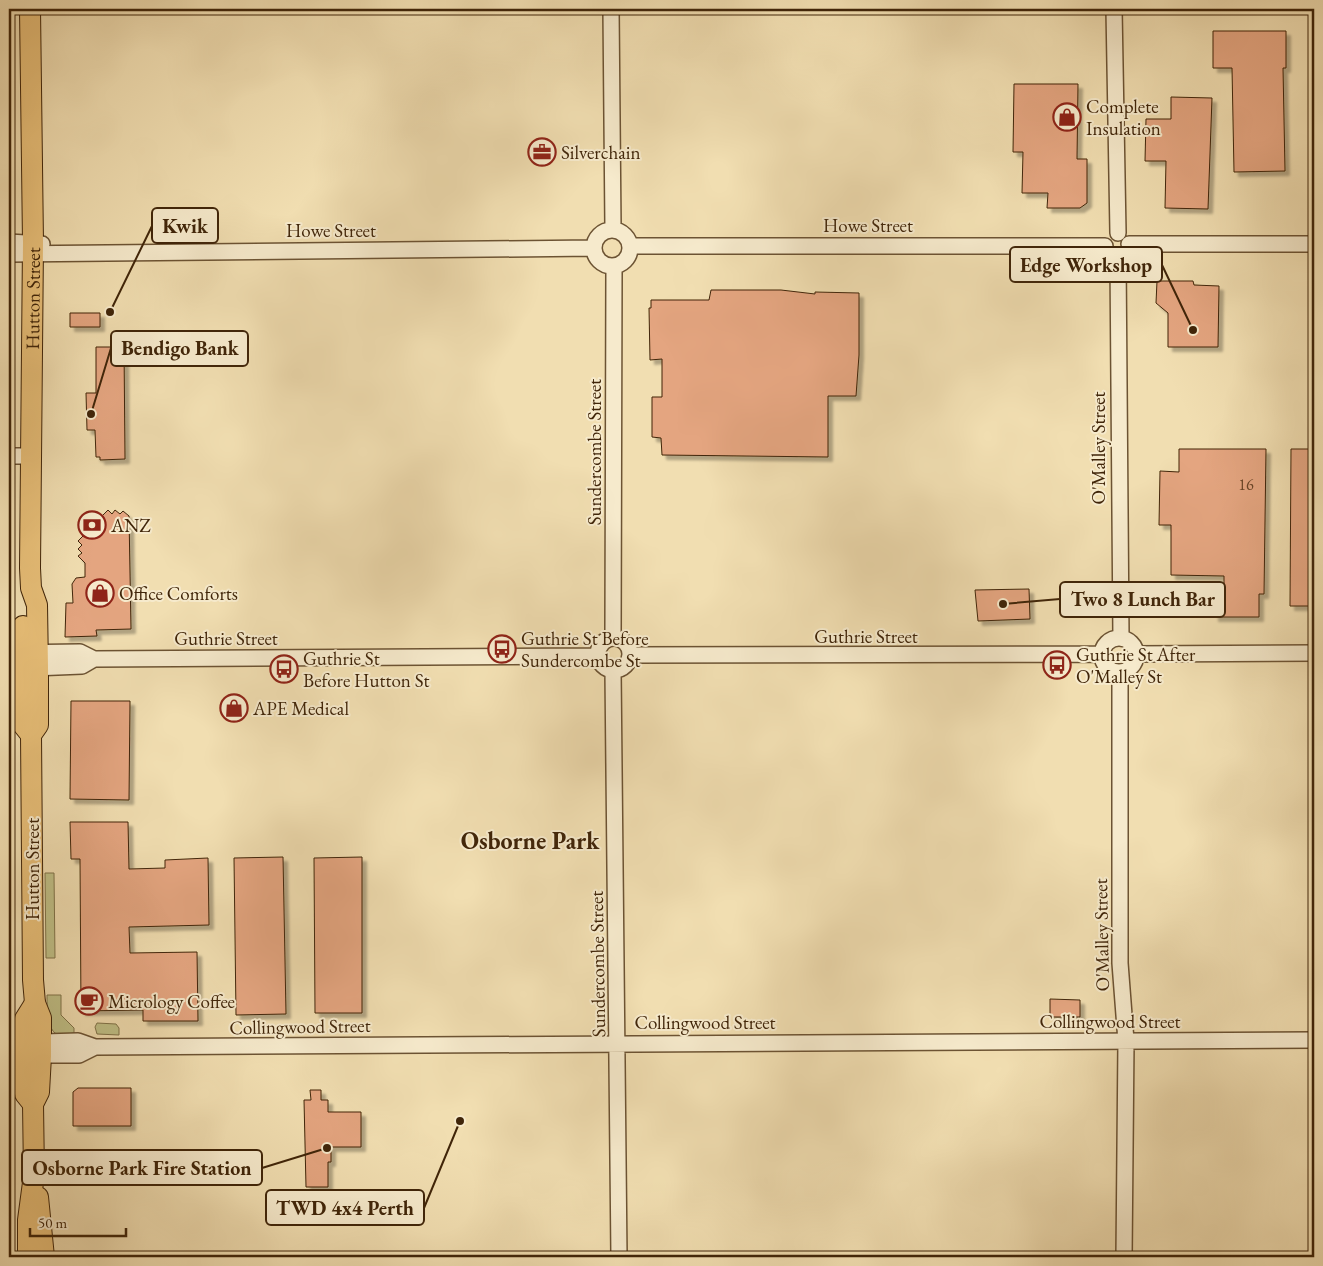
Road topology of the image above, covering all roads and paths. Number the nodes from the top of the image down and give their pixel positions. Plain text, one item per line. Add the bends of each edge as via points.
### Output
1 (30, 9) edge
2 (611, 9) edge
3 (1114, 9) edge
4 (613, 230) junction
5 (1124, 239) junction
6 (9, 242) edge
7 (1314, 244) edge
8 (631, 246) junction
9 (1105, 246) junction
10 (594, 248) junction
11 (33, 249) junction
12 (9, 254) edge
13 (1118, 258) junction
14 (614, 267) junction
15 (9, 456) edge
16 (31, 456) junction
17 (613, 638) junction
18 (1121, 638) junction
19 (1102, 654) junction
20 (1136, 654) junction
21 (1314, 654) edge
22 (630, 655) junction
23 (598, 656) junction
24 (23, 661) edge
25 (613, 671) junction
26 (1120, 672) junction
27 (1126, 1040) junction
28 (1314, 1040) edge
29 (618, 1043) junction
30 (25, 1049) edge
31 (34, 1175) junction
32 (28, 1257) edge
33 (44, 1257) edge
34 (618, 1257) edge
35 (1124, 1257) edge

1 - 11 main road, Hutton Street
2 - 4 street
3 - 5 street
4 - 8 street via 627,236
4 - 10 street via 607,230 598,237
5 - 7 street
5 - 9 street via 1111,235
5 - 13 street via 1125,255
6 - 11 street, Howe Street
8 - 9 street, Howe Street
8 - 14 street via 625,262
9 - 13 street via 1107,253
10 - 11 street, Howe Street via 68,252 59,244
10 - 14 street via 600,262
11 - 12 street, Howe Street
11 - 16 main road, Hutton Street
13 - 18 street, O'Malley Street
14 - 17 street, Sundercombe Street
15 - 16 street
16 - 24 main road, Hutton Street via 31,588 37,605
17 - 22 street via 625,643
17 - 23 street via 603,642
18 - 19 street via 1110,640
18 - 20 street via 1130,641
19 - 22 street, Guthrie Street
19 - 26 street via 1105,665
20 - 21 street
20 - 26 street via 1134,664
22 - 25 street via 627,664
23 - 24 street, Guthrie Street via 94,659 80,652
23 - 25 street via 602,666
24 - 30 main road, Hutton Street via 38,725 31,735 35,1003 25,1019
25 - 29 street, Sundercombe Street
26 - 27 street, O'Malley Street via 1120,963
27 - 28 street, Collingwood Street
27 - 29 street, Collingwood Street
27 - 35 street, O'Malley Street
29 - 30 street, Collingwood Street via 95,1048 78,1041
29 - 34 street, Sundercombe Street
30 - 31 main road, Hutton Street via 25,1094 33,1104
31 - 32 main road, Hutton Street via 28,1220
31 - 33 main road, Hutton Street

